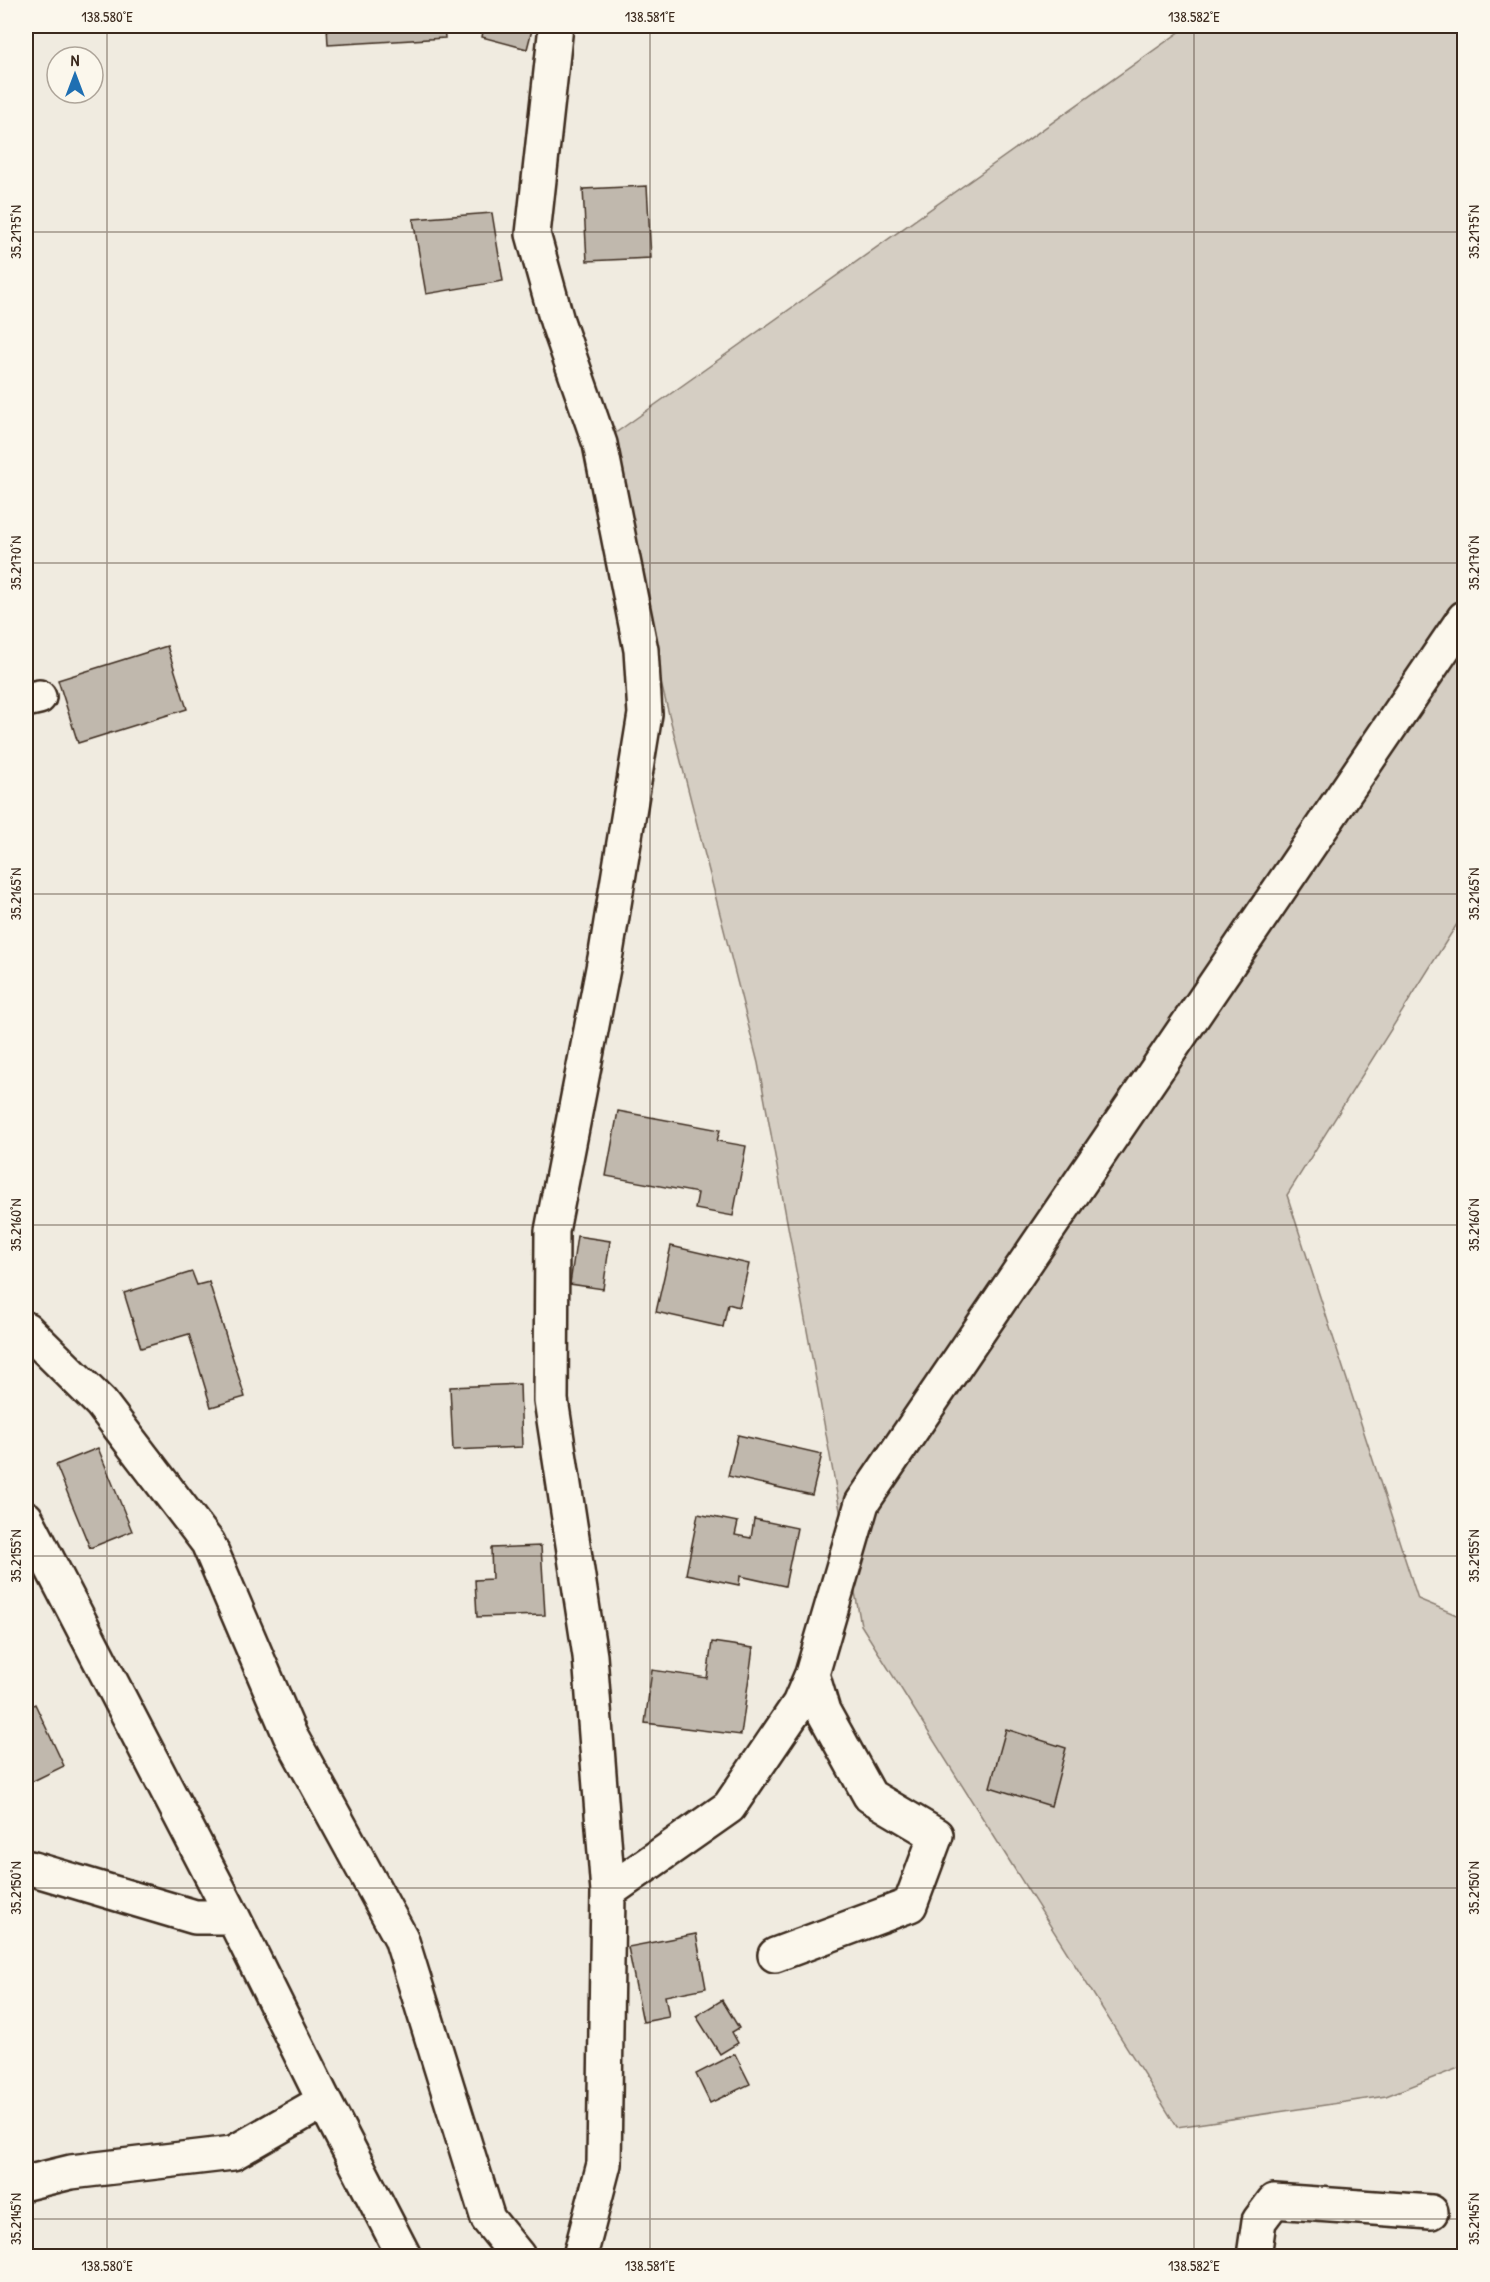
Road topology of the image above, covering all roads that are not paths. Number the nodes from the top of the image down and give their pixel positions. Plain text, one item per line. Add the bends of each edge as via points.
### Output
1 (556, 26) edge
2 (1464, 618) edge
3 (26, 1329) edge
4 (26, 1518) edge
5 (812, 1674) junction
6 (30, 1868) dead end
7 (608, 1892) junction
8 (233, 1917) junction
9 (775, 1955) dead end
10 (324, 2102) junction
11 (26, 2183) edge
12 (1431, 2212) dead end
13 (404, 2256) edge
14 (518, 2256) edge
15 (580, 2256) edge
16 (1254, 2256) edge

1 - 7 street via 533,234 557,321 600,444 641,650 645,714 606,953 552,1230 551,1400 590,1656
2 - 5 street via 862,1503
3 - 14 street via 101,1403 208,1543 290,1735 401,1938 488,2219
4 - 8 street
5 - 7 street via 799,1704 729,1807
5 - 9 street via 824,1711 870,1796 936,1835 910,1905
6 - 8 street via 195,1917
7 - 15 street via 604,2164
8 - 10 street
10 - 11 street via 233,2153 71,2172
10 - 13 street
12 - 16 street via 1274,2202 1259,2221

